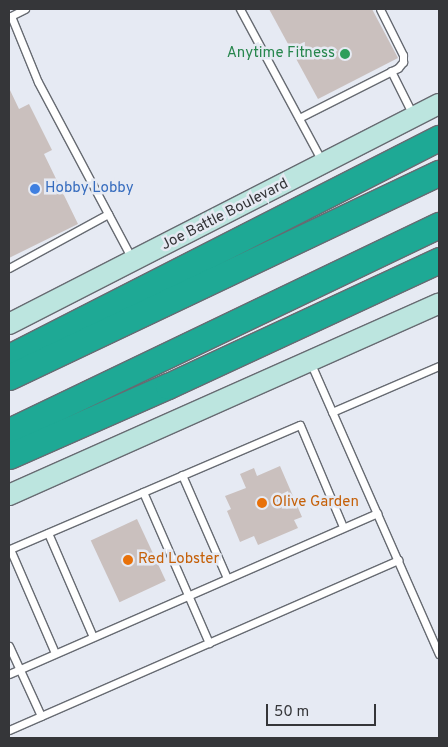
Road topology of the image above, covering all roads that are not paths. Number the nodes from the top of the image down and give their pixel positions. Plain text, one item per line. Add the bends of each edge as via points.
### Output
1 (25, 9) edge
2 (240, 9) edge
3 (380, 9) edge
4 (10, 17) edge
5 (391, 71) junction
6 (439, 104) edge
7 (414, 117) junction
8 (299, 118) junction
9 (439, 138) edge
10 (324, 164) junction
11 (439, 174) edge
12 (108, 214) junction
13 (439, 225) edge
14 (439, 260) edge
15 (134, 262) junction
16 (9, 268) edge
17 (439, 304) edge
18 (9, 324) edge
19 (9, 357) edge
20 (310, 361) junction
21 (439, 366) edge
22 (9, 377) edge
23 (332, 412) junction
24 (9, 431) edge
25 (9, 456) edge
26 (182, 476) junction
27 (143, 492) junction
28 (9, 495) edge
29 (377, 513) junction
30 (344, 527) junction
31 (48, 533) junction
32 (398, 560) junction
33 (227, 578) junction
34 (188, 595) junction
35 (93, 637) junction
36 (209, 643) junction
37 (9, 646) edge
38 (55, 653) junction
39 (439, 654) edge
40 (19, 669) junction
41 (9, 674) edge
42 (40, 716) junction
43 (9, 730) edge

1 - 4 lane
2 - 8 lane
3 - 5 lane via 403,55 403,62
4 - 12 lane via 38,82
5 - 7 lane
5 - 8 lane
6 - 7 main road, Joe Battle Boulevard
7 - 10 main road, Joe Battle Boulevard
8 - 10 lane
9 - 19 highway
10 - 15 main road, Joe Battle Boulevard
11 - 22 highway
12 - 15 lane
12 - 16 lane
13 - 24 highway
14 - 25 highway
15 - 18 main road, Joe Battle Boulevard
17 - 20 main road
20 - 23 lane
20 - 28 main road
21 - 23 lane
23 - 29 lane
26 - 27 lane
26 - 30 lane via 300,425
26 - 33 lane
27 - 31 lane
27 - 34 lane
29 - 30 lane
29 - 32 lane
30 - 33 lane
31 - 35 lane
31 - 38 lane via 10,550
32 - 36 lane
32 - 39 lane
33 - 34 lane
34 - 35 lane
34 - 36 lane
35 - 38 lane
36 - 42 lane
37 - 40 lane
38 - 40 lane
40 - 41 lane
40 - 42 lane
42 - 43 lane

